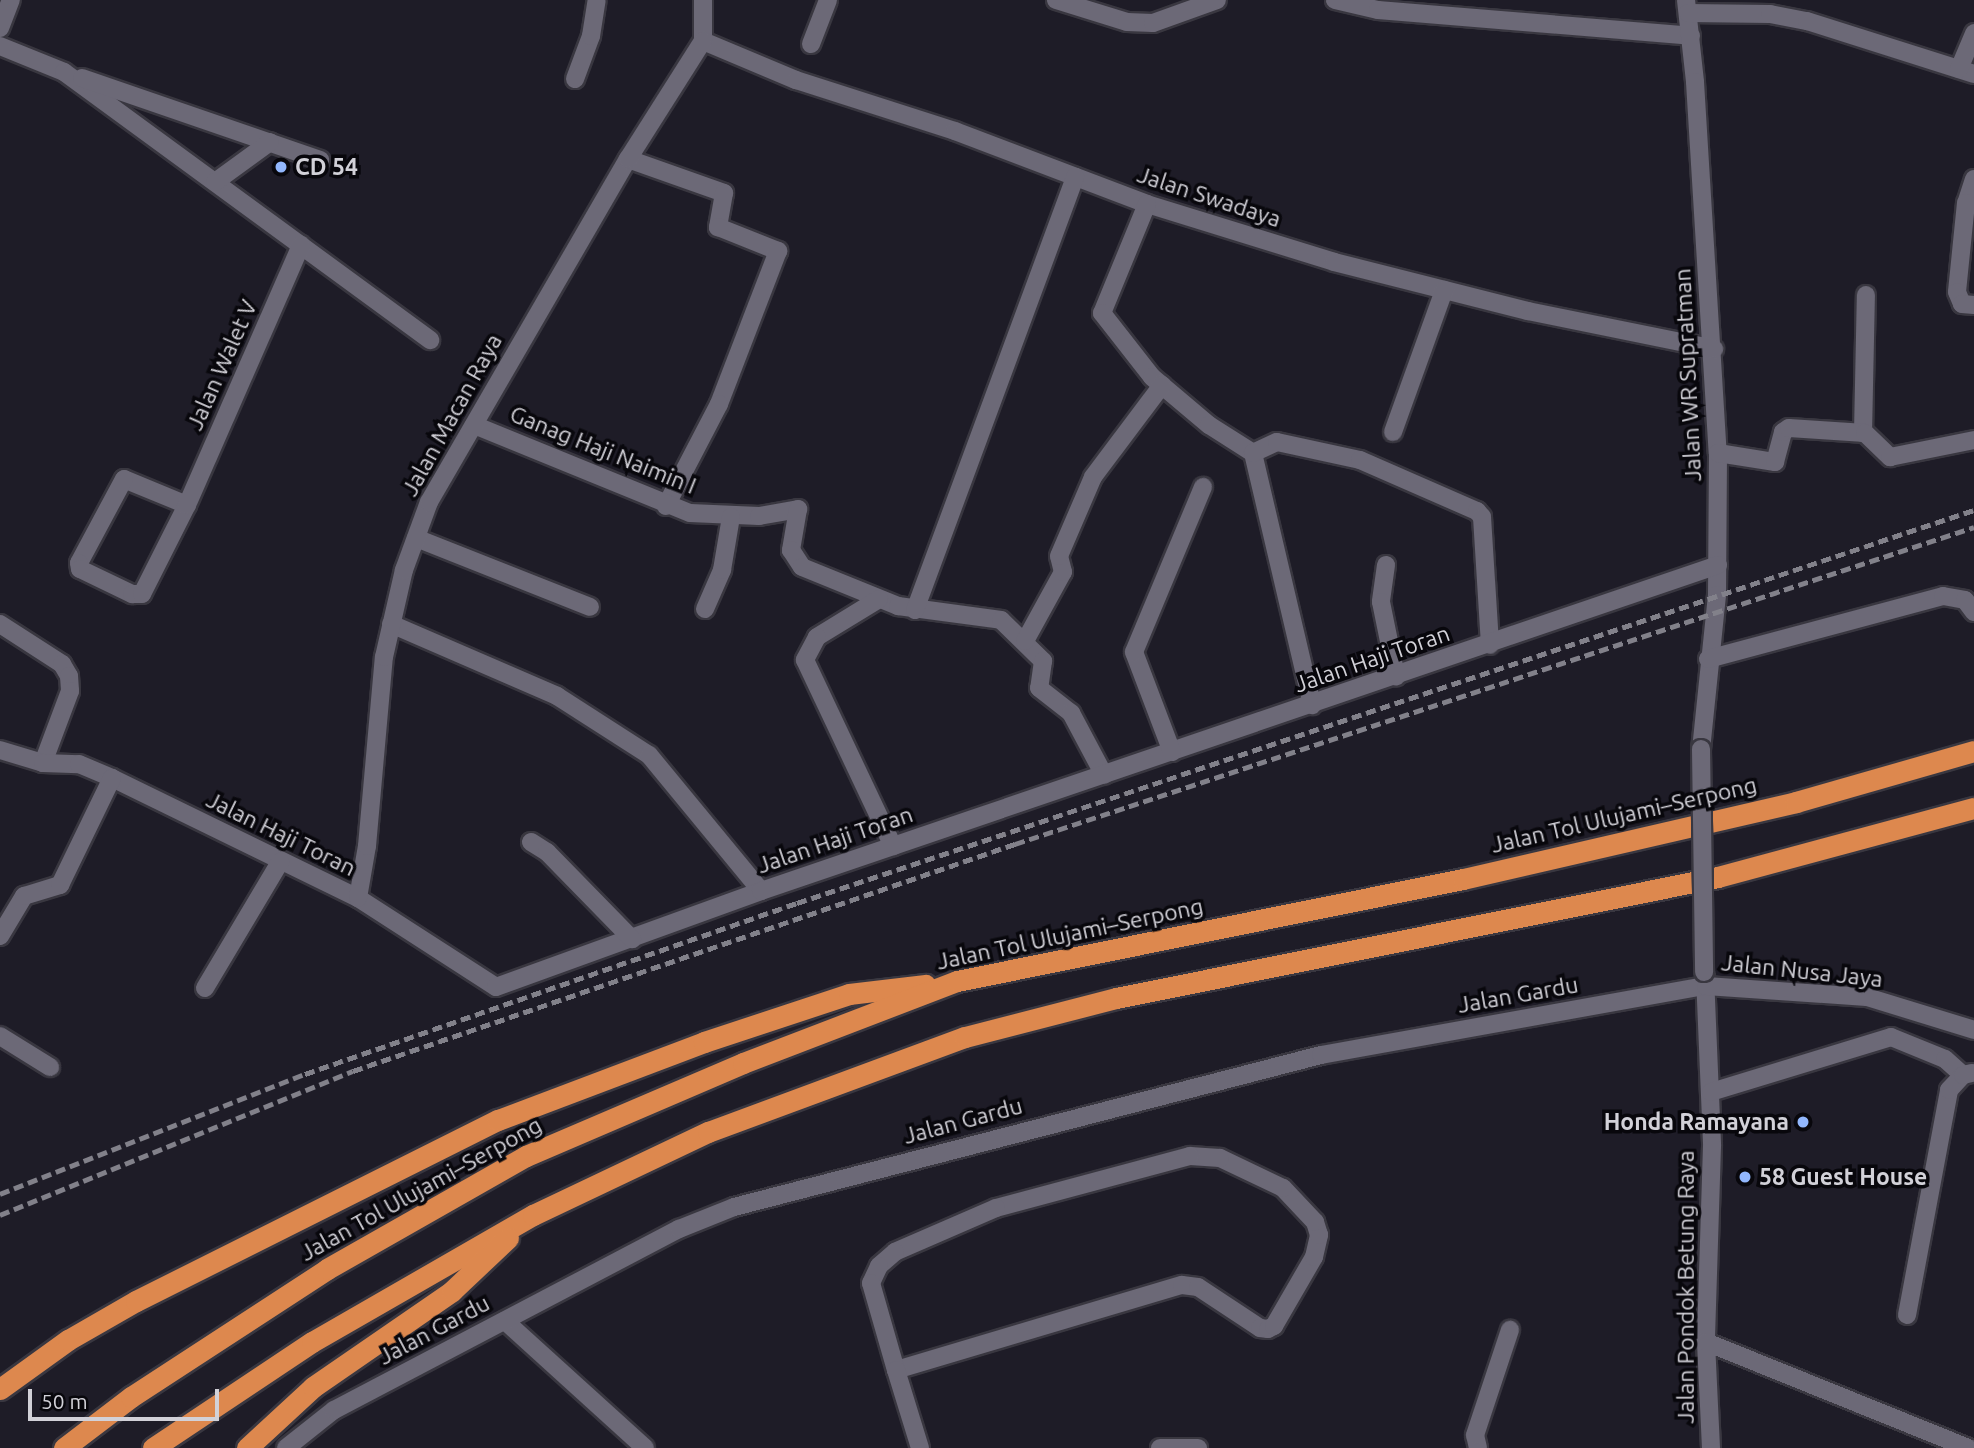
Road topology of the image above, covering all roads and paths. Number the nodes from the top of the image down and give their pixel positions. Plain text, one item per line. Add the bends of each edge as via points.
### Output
1 (11, 0) edge
2 (597, 0) edge
3 (703, 0) edge
4 (828, 0) edge
5 (1056, 0) edge
6 (1217, 0) edge
7 (1335, 0) edge
8 (1687, 6) edge
9 (0, 28) edge
10 (1974, 33) edge
11 (1691, 36) junction
12 (703, 41) junction
13 (811, 44) dead end
14 (0, 46) edge
15 (64, 72) junction
16 (1967, 72) edge
17 (575, 79) dead end
18 (270, 142) junction
19 (628, 159) junction
20 (320, 160) dead end
21 (1075, 177) junction
22 (1974, 179) edge
23 (215, 181) junction
24 (1147, 205) junction
25 (301, 245) junction
26 (1444, 290) junction
27 (1866, 295) dead end
28 (1974, 305) edge
29 (430, 340) dead end
30 (1714, 349) junction
31 (1161, 385) junction
32 (474, 425) junction
33 (1393, 432) dead end
34 (1863, 433) junction
35 (1974, 440) edge
36 (1253, 453) junction
37 (1718, 453) junction
38 (1203, 487) dead end
39 (187, 505) junction
40 (666, 506) junction
41 (731, 517) junction
42 (416, 538) junction
43 (1386, 565) dead end
44 (1717, 565) junction
45 (879, 599) junction
46 (590, 607) dead end
47 (705, 609) dead end
48 (915, 610) junction
49 (1974, 612) edge
50 (0, 624) edge
51 (391, 624) junction
52 (1025, 641) junction
53 (1490, 645) junction
54 (1709, 659) junction
55 (1396, 676) junction
56 (1312, 705) junction
57 (1701, 749) joint
58 (0, 750) edge
59 (1974, 751) edge
60 (1172, 752) junction
61 (43, 763) junction
62 (1104, 775) junction
63 (112, 778) junction
64 (1974, 807) edge
65 (531, 842) dead end
66 (893, 846) junction
67 (280, 862) junction
68 (761, 891) junction
69 (358, 898) junction
70 (0, 936) edge
71 (632, 939) junction
72 (1705, 979) junction
73 (957, 981) junction
74 (205, 988) dead end
75 (1974, 1030) edge
76 (0, 1036) edge
77 (50, 1068) dead end
78 (1968, 1074) edge
79 (1711, 1093) junction
80 (533, 1215) junction
81 (1907, 1315) dead end
82 (505, 1321) junction
83 (1510, 1330) dead end
84 (1706, 1342) junction
85 (896, 1370) junction
86 (0, 1389) edge
87 (64, 1448) edge
88 (153, 1448) edge
89 (247, 1448) edge
90 (286, 1448) edge
91 (645, 1448) edge
92 (920, 1448) edge
93 (1160, 1448) edge
94 (1198, 1448) edge
95 (1478, 1448) edge
96 (1711, 1448) edge
97 (1968, 1448) edge

1 - 9 street
2 - 17 street via 591,36
3 - 12 street
4 - 13 street
5 - 6 street via 1127,22 1153,23
7 - 11 street via 1378,10
8 - 11 street, Jalan WR Supratman
8 - 16 street via 1807,21
10 - 16 street
11 - 30 street, Jalan WR Supratman
12 - 19 street, Jalan Macan Raya
12 - 21 street, Jalan Swadaya via 796,80 955,131
14 - 15 street
15 - 18 street
15 - 23 street
18 - 20 street
18 - 23 street
19 - 32 street, Jalan Macan Raya
19 - 40 street via 723,193 718,227 778,251 719,404
21 - 24 street, Jalan Swadaya
21 - 48 street
22 - 28 street via 1966,204 1957,292 1962,304
23 - 25 street
24 - 26 street, Jalan Swadaya
24 - 31 street via 1102,313
25 - 29 street
25 - 39 street, Jalan Walet V
26 - 30 street, Jalan Swadaya
26 - 33 street
27 - 34 street
30 - 37 street, Jalan WR Supratman
31 - 36 street via 1209,425
31 - 52 street via 1093,477 1059,556 1063,572
32 - 40 street, Ganag Haji Naimin I
32 - 42 street, Jalan Macan Raya via 429,502
34 - 35 street via 1890,457
34 - 37 street via 1785,429 1775,462
36 - 53 street via 1277,442 1360,460 1477,511 1482,517
36 - 56 street
37 - 44 street, Jalan WR Supratman
38 - 60 street via 1134,652
39 - 39 street, Jalan Walet V via 124,479 79,563 80,569 132,594 142,594
40 - 41 street, Ganag Haji Naimin I
41 - 45 street, Ganag Haji Naimin I via 798,509 791,550 802,567
41 - 47 street via 722,570
42 - 46 street
42 - 51 street, Jalan Macan Raya
43 - 55 street via 1381,601
44 - 53 street, Jalan Haji Toran
44 - 54 street, Jalan WR Supratman
45 - 48 street
45 - 66 street via 817,637 805,660
48 - 52 street via 994,618
49 - 54 street via 1965,600 1943,596
50 - 61 street via 62,664 69,676 69,691
51 - 68 street via 557,696 649,755
51 - 69 street, Jalan Macan Raya
52 - 62 street via 1045,666 1039,688 1071,713
53 - 55 street, Jalan Haji Toran
54 - 57 street, Jalan WR Supratman
55 - 56 street, Jalan Haji Toran
56 - 60 street, Jalan Haji Toran
57 - 72 street, Jalan Pondok Betung Raya, bridge
58 - 61 street, Jalan Haji Toran
59 - 73 highway, Jalan Tol Ulujami–Serpong via 1797,802 1463,879
60 - 62 street, Jalan Haji Toran
61 - 63 street, Jalan Haji Toran via 79,764
62 - 66 street, Jalan Haji Toran
63 - 67 street, Jalan Haji Toran
63 - 70 street via 60,885 24,896
64 - 80 highway via 1718,877 1116,998 965,1037 708,1132
65 - 71 street via 547,852
66 - 68 street, Jalan Haji Toran
67 - 69 street, Jalan Haji Toran
67 - 74 street
68 - 71 street, Jalan Haji Toran
69 - 71 street, Jalan Haji Toran via 496,987
72 - 75 street, Jalan Nusa Jaya via 1867,997
72 - 79 street, Jalan Pondok Betung Raya
72 - 82 street, Jalan Gardu via 1321,1055 734,1208 679,1229
73 - 86 highway via 849,994 704,1042 498,1121 136,1301 68,1340
73 - 87 highway, Jalan Tol Ulujami–Serpong via 743,1063 526,1156 327,1269 131,1397
76 - 77 street
78 - 79 street via 1945,1059 1891,1037
78 - 81 street via 1949,1090
79 - 84 street, Jalan Pondok Betung Raya
80 - 88 highway via 312,1342
80 - 89 highway via 452,1291 313,1387
82 - 90 street, Jalan Gardu via 334,1410
82 - 91 street
83 - 95 street via 1475,1435
84 - 96 street, Jalan Pondok Betung Raya
84 - 97 street
85 - 85 street via 873,1277 895,1252 996,1208 1190,1156 1220,1158 1283,1188 1315,1222 1319,1236 1314,1257 1275,1326 1268,1329 1198,1287 1182,1285
85 - 92 street
93 - 94 street

